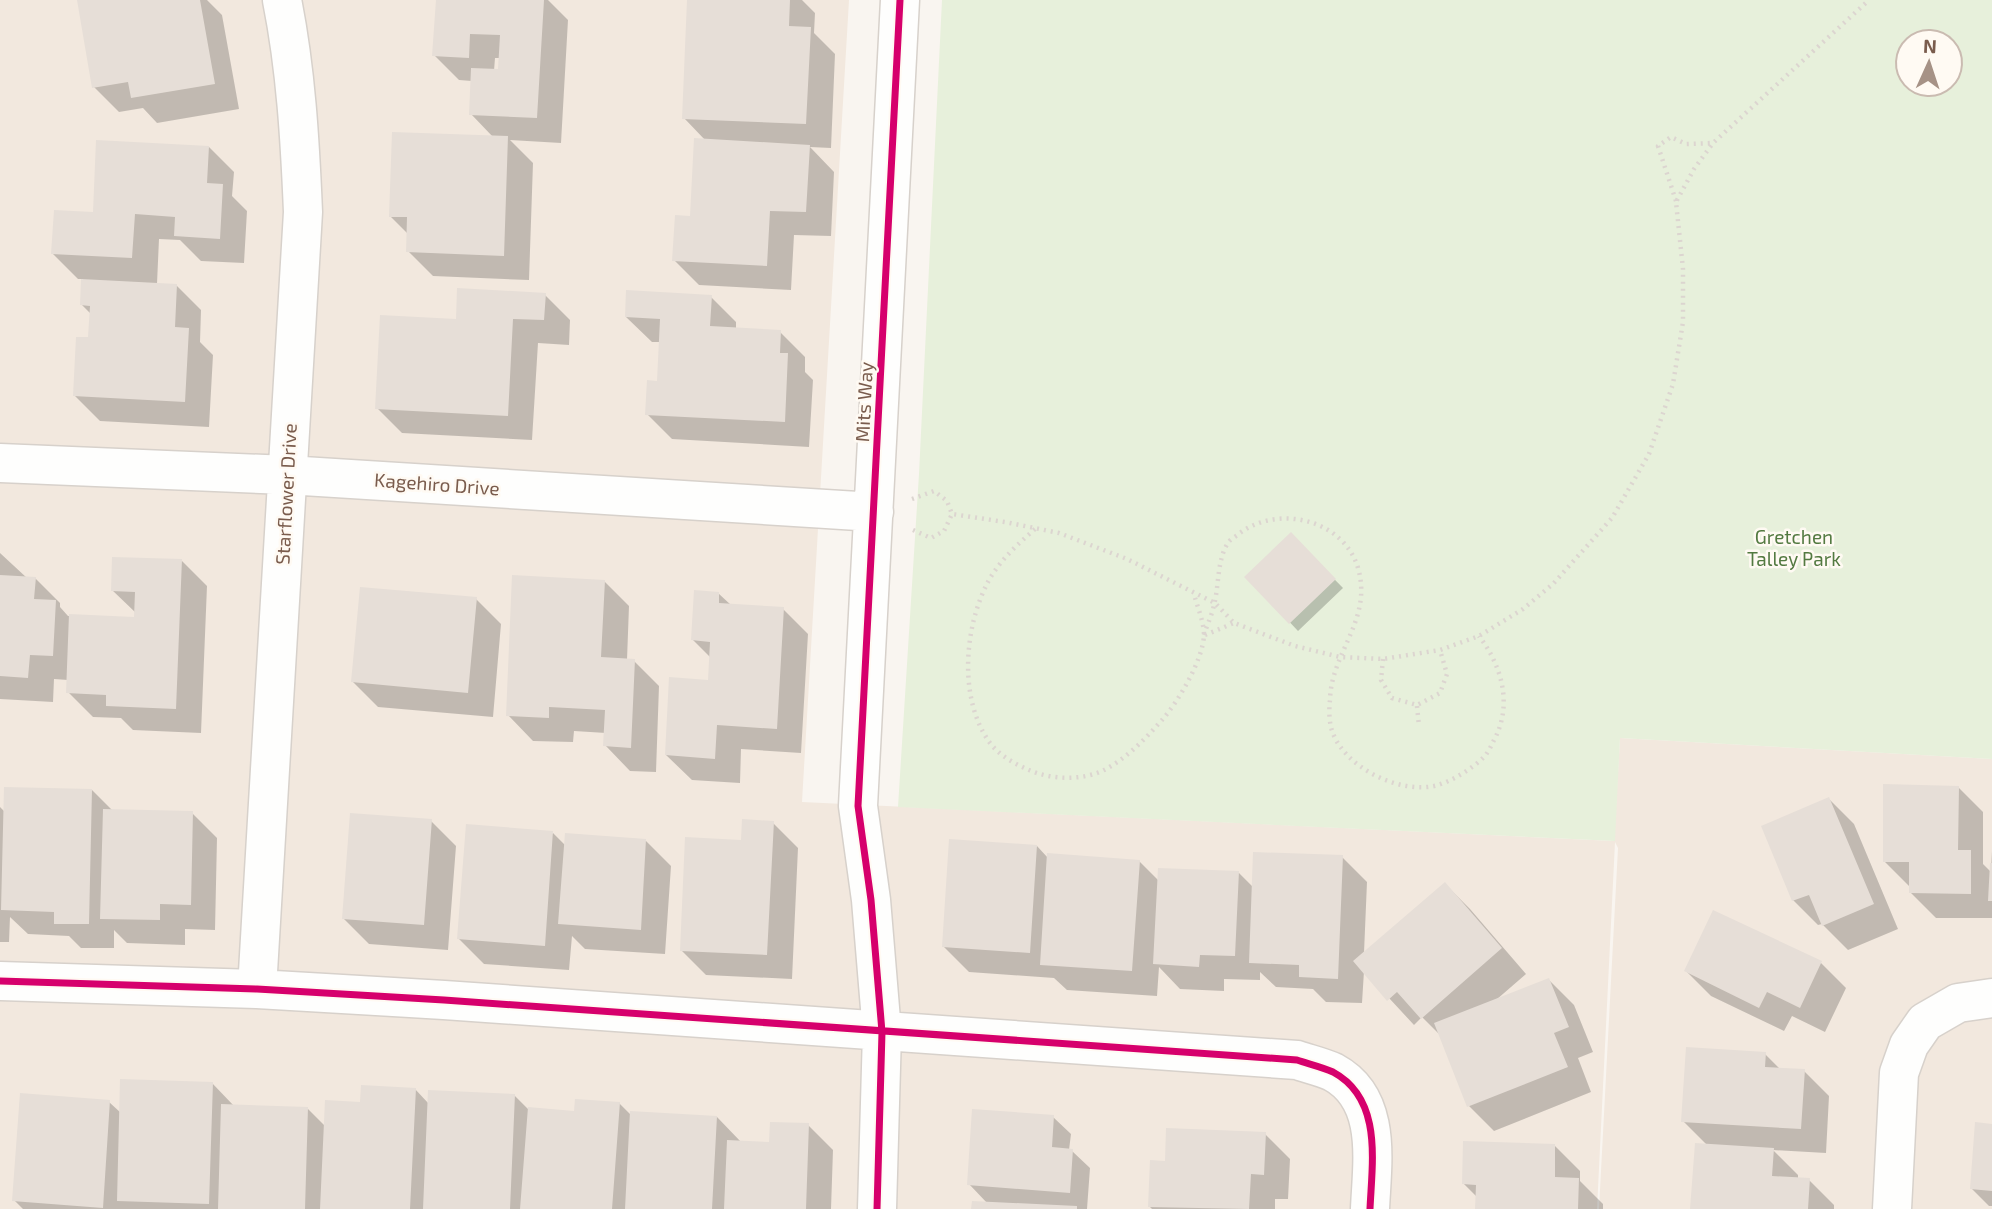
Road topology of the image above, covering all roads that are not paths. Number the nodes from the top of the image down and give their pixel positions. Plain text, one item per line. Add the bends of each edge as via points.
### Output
1 (282, 0) edge
2 (900, 0) edge
3 (0, 463) edge
4 (287, 475) junction
5 (874, 512) junction
6 (0, 981) edge
7 (257, 989) junction
8 (1992, 998) edge
9 (882, 1031) junction
10 (877, 1209) edge
11 (1370, 1209) edge
12 (1892, 1209) edge

1 - 4 street, Starflower Drive via 300,133 303,212
2 - 5 street, Mits Way
3 - 4 street, Kagehiro Drive
4 - 5 street, Kagehiro Drive
4 - 7 street, Starflower Drive
5 - 9 street, Mits Way via 859,806
6 - 7 street
7 - 9 street
8 - 12 street via 1958,1003 1925,1022 1909,1045 1899,1073
9 - 10 street, Mits Way
9 - 11 street via 1297,1060 1334,1073 1361,1096 1373,1136

